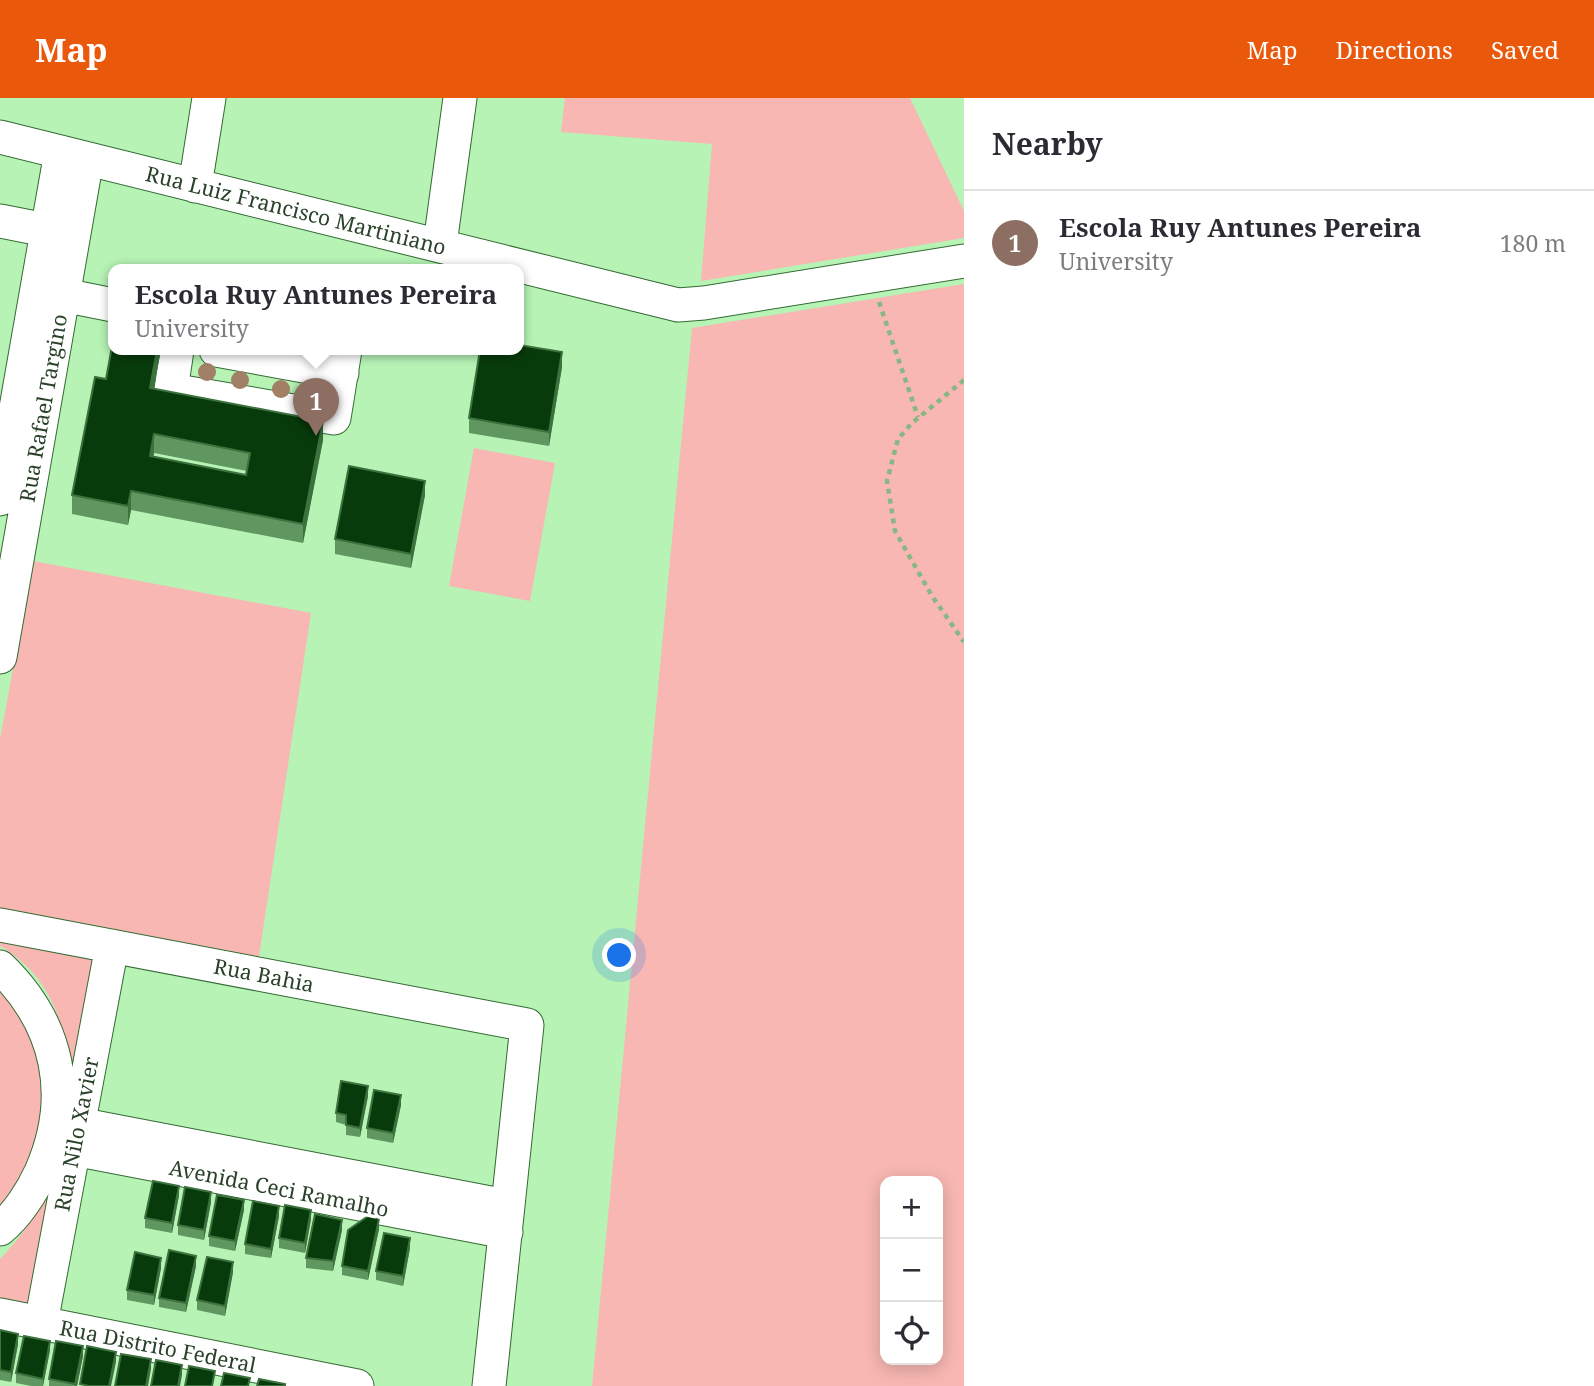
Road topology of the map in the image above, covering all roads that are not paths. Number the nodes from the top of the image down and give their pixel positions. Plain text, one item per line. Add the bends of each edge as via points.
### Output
1 (209, 98) edge
2 (460, 98) edge
3 (0, 137) edge
4 (74, 155) junction
5 (195, 186) junction
6 (0, 222) edge
7 (60, 233) junction
8 (440, 244) junction
9 (964, 261) edge
10 (515, 264) edge
11 (524, 266) edge
12 (108, 283) edge
13 (65, 285) junction
14 (108, 302) edge
15 (176, 355) edge
16 (274, 355) edge
17 (343, 361) edge
18 (21, 395) edge
19 (0, 499) edge
20 (0, 657) edge
21 (0, 925) edge
22 (112, 946) junction
23 (0, 967) edge
24 (65, 1134) junction
25 (506, 1219) junction
26 (0, 1228) edge
27 (0, 1315) edge
28 (41, 1323) junction
29 (357, 1386) edge
30 (489, 1386) edge

1 - 5 street
2 - 8 street
3 - 4 street, Rua Luiz Francisco Martiniano
4 - 5 street, Rua Luiz Francisco Martiniano
4 - 7 street, Rua Rafael Targino
5 - 8 street, Rua Luiz Francisco Martiniano
6 - 7 street
7 - 13 street, Rua Rafael Targino
7 - 18 street, Rua Rafael Targino
8 - 10 street, Rua Luiz Francisco Martiniano
9 - 11 street, Rua Luiz Francisco Martiniano via 678,305
12 - 13 street
13 - 14 street
13 - 18 street, Rua Rafael Targino
15 - 17 street via 171,390 334,418
16 - 17 street
18 - 19 street, Rua Rafael Targino
18 - 20 street, Rua Rafael Targino
21 - 22 street, Rua Bahia
22 - 24 street, Rua Nilo Xavier
22 - 25 street, Rua Bahia via 527,1025
23 - 24 street via 38,1014 52,1048
24 - 25 street, Avenida Ceci Ramalho
24 - 26 street via 34,1189
24 - 28 street, Rua Nilo Xavier
25 - 30 street
27 - 28 street, Rua Distrito Federal
28 - 29 street, Rua Distrito Federal

